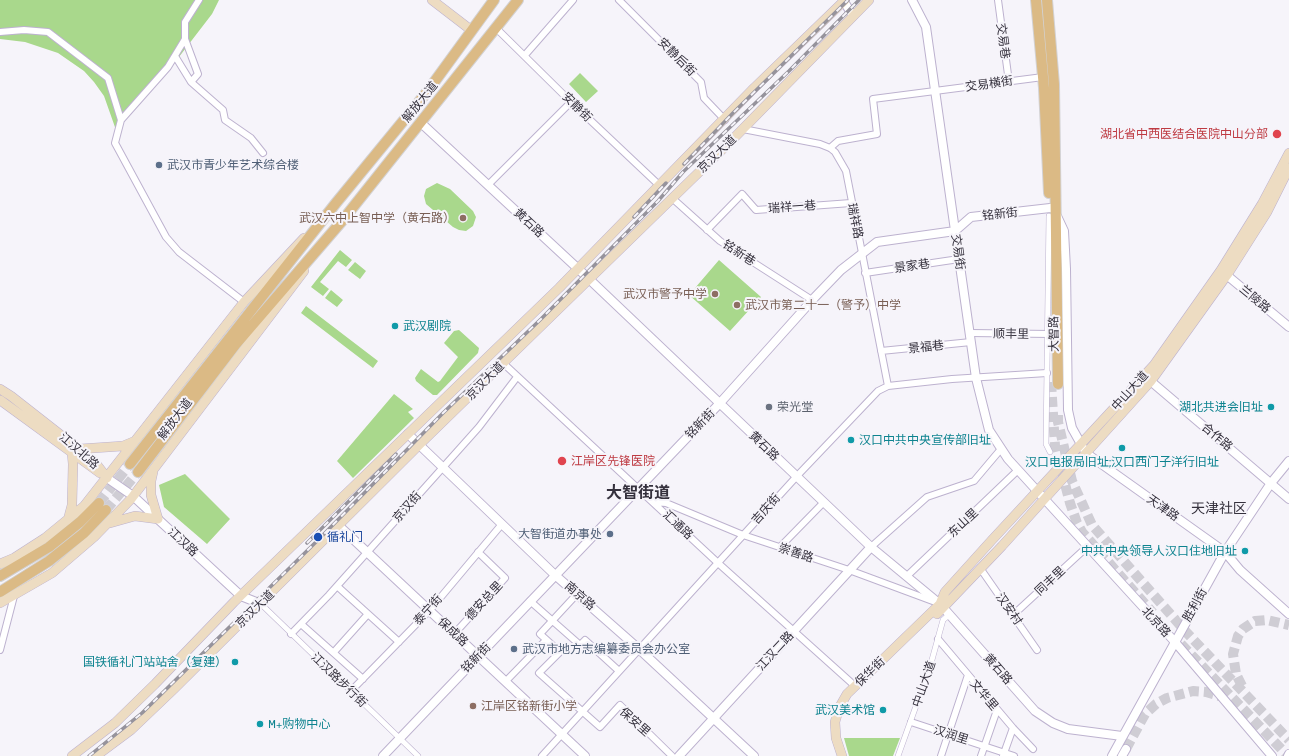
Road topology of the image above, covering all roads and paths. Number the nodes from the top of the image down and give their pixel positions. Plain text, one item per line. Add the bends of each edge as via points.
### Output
1 (199, 0) edge
2 (432, 0) edge
3 (494, 0) edge
4 (518, 0) edge
5 (572, 0) edge
6 (619, 0) edge
7 (844, 0) edge
8 (869, 0) edge
9 (913, 0) edge
10 (998, 0) edge
11 (1036, 0) edge
12 (1046, 0) edge
13 (853, 16) junction
14 (496, 28) junction
15 (471, 30) junction
16 (0, 32) edge
17 (185, 39) junction
18 (525, 55) junction
19 (175, 56) junction
20 (1043, 77) junction
21 (190, 82) junction
22 (1009, 82) junction
23 (935, 92) junction
24 (571, 102) junction
25 (121, 120) junction
26 (725, 120) junction
27 (420, 122) junction
28 (743, 129) junction
29 (830, 148) junction
30 (263, 153) dead end
31 (1289, 154) edge
32 (1289, 168) edge
33 (488, 186) junction
34 (660, 186) junction
35 (672, 198) junction
36 (336, 203) junction
37 (851, 203) junction
38 (1051, 212) junction
39 (342, 221) junction
40 (707, 230) junction
41 (955, 231) junction
42 (862, 254) junction
43 (959, 259) junction
44 (577, 268) junction
45 (865, 272) junction
46 (1224, 272) junction
47 (588, 278) junction
48 (812, 300) junction
49 (244, 302) junction
50 (1289, 327) edge
51 (970, 333) junction
52 (1050, 334) junction
53 (971, 342) junction
54 (881, 351) junction
55 (502, 363) junction
56 (517, 377) junction
57 (976, 378) junction
58 (1148, 379) junction
59 (1052, 380) junction
60 (888, 386) junction
61 (0, 389) edge
62 (0, 400) edge
63 (720, 403) junction
64 (408, 434) junction
65 (136, 440) junction
66 (1081, 443) junction
67 (419, 444) junction
68 (1001, 449) junction
69 (75, 451) junction
70 (1050, 452) dead end
71 (1086, 453) junction
72 (1289, 461) edge
73 (130, 464) tunnel mouth
74 (443, 466) junction
75 (155, 467) junction
76 (1018, 470) junction
77 (138, 472) tunnel mouth
78 (796, 476) junction
79 (107, 478) junction
80 (1271, 483) junction
81 (638, 488) junction
82 (1037, 490) junction
83 (133, 496) junction
84 (1289, 499) edge
85 (1044, 500) junction
86 (653, 502) junction
87 (824, 502) junction
88 (158, 519) junction
89 (68, 520) junction
90 (502, 524) junction
91 (105, 525) junction
92 (338, 525) junction
93 (743, 535) junction
94 (780, 547) junction
95 (870, 547) junction
96 (1087, 547) junction
97 (367, 552) junction
98 (478, 552) junction
99 (1225, 552) junction
100 (718, 563) junction
101 (0, 564) edge
102 (980, 568) junction
103 (849, 570) junction
104 (555, 575) junction
105 (0, 576) edge
106 (907, 576) junction
107 (337, 586) junction
108 (0, 592) edge
109 (577, 594) junction
110 (14, 596) junction
111 (241, 596) junction
112 (530, 601) junction
113 (0, 603) edge
114 (261, 604) junction
115 (944, 608) junction
116 (430, 610) junction
117 (368, 614) junction
118 (1289, 614) edge
119 (1013, 615) junction
120 (552, 621) junction
121 (301, 624) junction
122 (794, 630) junction
123 (455, 633) junction
124 (291, 634) junction
125 (938, 639) junction
126 (546, 640) junction
127 (399, 642) junction
128 (1175, 642) junction
129 (639, 649) junction
130 (0, 650) edge
131 (1037, 650) dead end
132 (334, 652) junction
133 (478, 655) junction
134 (619, 671) junction
135 (968, 675) junction
136 (363, 678) junction
137 (506, 681) junction
138 (855, 686) junction
139 (350, 692) junction
140 (997, 710) junction
141 (582, 712) junction
142 (713, 718) junction
143 (911, 722) dead end
144 (1012, 728) junction
145 (562, 734) junction
146 (949, 734) junction
147 (1122, 736) junction
148 (400, 737) junction
149 (985, 746) junction
150 (1033, 749) dead end
151 (1003, 754) edge
152 (72, 756) edge
153 (96, 756) edge
154 (383, 756) edge
155 (418, 756) edge
156 (542, 756) edge
157 (585, 756) edge
158 (672, 756) edge
159 (679, 756) edge
160 (754, 756) edge
161 (842, 756) edge
162 (847, 756) edge
163 (898, 756) edge
164 (941, 756) edge
165 (981, 756) edge
166 (1014, 756) edge
167 (1112, 756) edge
168 (1272, 756) edge

1 - 17 street via 185,22
2 - 15 main road
3 - 15 main road, 解放大道
4 - 14 main road, 解放大道
5 - 18 street
6 - 26 street, 安静后街 via 701,82 704,98
7 - 13 street
7 - 26 main road, 京汉大道
8 - 13 main road, 京汉大道
9 - 23 street, 交易街 via 926,27
10 - 22 street, 交易巷
11 - 20 main road, 大智路
12 - 38 main road, 大智路 via 1054,84
13 - 28 main road, 京汉大道
14 - 18 street, 安静街
14 - 27 main road, 解放大道
15 - 36 main road, 解放大道 via 427,92
16 - 25 street via 48,32 108,78
17 - 19 street
17 - 21 street via 198,74
18 - 24 street, 安静街
19 - 21 street
19 - 25 street
20 - 22 street, 交易横街
20 - 38 main road, 大智路
21 - 30 street via 223,110 225,120 251,138
22 - 23 street, 交易横街
23 - 29 street, 交易横街 via 873,99 877,134 838,141
23 - 41 street, 交易街
24 - 33 street
24 - 34 street, 安静街
25 - 49 street via 115,143 166,237 179,252
26 - 34 main road, 京汉大道
27 - 33 street, 黄石路
27 - 39 main road, 解放大道
28 - 29 street
28 - 35 main road, 京汉大道
29 - 37 street, 瑞祥路 via 846,171
31 - 46 main road, 中山大道
32 - 46 main road, 中山大道 via 1267,212
33 - 44 street, 黄石路
34 - 44 main road, 京汉大道
35 - 40 street, 铭新巷
35 - 47 main road, 京汉大道
36 - 49 main road, 解放大道
36 - 73 main road, 解放大道
37 - 40 street, 瑞祥一巷 via 756,210 742,194
37 - 42 street, 瑞祥路
38 - 41 street, 铭新街 via 971,217
38 - 52 main road, 大智路
38 - 59 main road, 大智路
38 - 66 street, 大智路 via 1064,231 1068,410 1072,428
39 - 75 main road, 解放大道
39 - 77 main road, 解放大道 via 236,344
40 - 48 street, 铭新巷
41 - 42 street, 铭新街 via 877,242
41 - 43 street, 交易街
42 - 45 street, 瑞祥路
42 - 48 street, 铭新街 via 841,270
43 - 45 street, 景家巷
43 - 51 street, 交易街
44 - 47 street, 黄石路
44 - 64 main road, 京汉大道
45 - 54 street, 瑞祥路
46 - 50 street, 兰陵路
46 - 58 main road, 中山大道 via 1184,324
47 - 55 main road, 京汉大道
47 - 63 street, 黄石路
48 - 63 street, 铭新街
49 - 65 main road, 解放大道
51 - 52 street, 顺丰里
51 - 53 street, 交易街
52 - 59 main road, 大智路
53 - 54 street, 景福巷
53 - 57 street, 交易街
54 - 60 street, 瑞祥路
55 - 56 street, 汇通路
55 - 67 main road, 京汉大道
56 - 74 street, 京汉街 via 479,427
56 - 81 street, 汇通路
57 - 59 street, 吉庆街
57 - 60 street, 吉庆街
57 - 68 street, 交易街 via 989,430
58 - 66 main road, 中山大道
58 - 71 main road, 中山大道
58 - 80 street, 合作路
59 - 70 street, 大智路 via 1046,444
60 - 78 street, 吉庆街 via 878,391
61 - 69 main road, 江汉北路
62 - 69 main road, 江汉北路
63 - 78 street, 黄石路
63 - 81 street, 铭新街
64 - 67 street, 南京路
64 - 111 main road, 京汉大道
65 - 69 main road via 122,446
65 - 79 main road, 解放大道
66 - 71 street, 大智路
66 - 82 main road, 中山大道
67 - 74 street, 南京路
67 - 92 main road, 京汉大道
68 - 76 street, 交易街
68 - 95 street via 974,481 927,497
69 - 79 main road, 江汉北路
69 - 89 main road via 72,505
71 - 85 main road, 中山大道
71 - 99 street, 天津路
72 - 80 street, 胜利街
74 - 90 street, 南京路
74 - 97 street, 京汉街
75 - 83 main road, 解放大道
75 - 88 main road via 150,481
76 - 82 street, 交易街
76 - 106 street, 东山里
78 - 87 street, 黄石路
78 - 93 street, 吉庆街
79 - 83 street, 江汉路
79 - 89 main road, 解放大道 via 84,506
80 - 84 street, 合作路
80 - 99 street, 胜利街
81 - 86 street, 汇通路
81 - 104 street, 铭新街
82 - 85 street, 北京路
82 - 115 main road, 中山大道 via 945,592
83 - 88 street, 江汉路
83 - 91 main road, 解放大道
85 - 96 street, 北京路
85 - 102 main road, 中山大道
86 - 93 street, 崇善路 via 666,504
86 - 100 street, 汇通路
87 - 94 street
87 - 95 street, 黄石路
88 - 91 main road via 135,516
88 - 111 street, 江汉路
89 - 101 main road, 解放大道 via 20,554
90 - 98 street, 泰宁街
90 - 104 street, 南京路
91 - 110 main road, 解放大道 via 52,573
92 - 97 street, 保成路
92 - 114 main road, 京汉大道
93 - 94 street, 崇善路
93 - 100 street, 吉庆街
94 - 103 street, 崇善路
95 - 103 street, 江汉二路
95 - 106 street, 黄石路
96 - 119 street, 同丰里
96 - 128 street, 北京路
97 - 107 street, 京汉街
97 - 116 street, 保成路
98 - 116 street, 泰宁街
98 - 123 street, 德安总里 via 505,578
99 - 118 street, 天津路 via 1240,570
99 - 128 street, 胜利街
100 - 122 street, 汇通路
100 - 129 street, 吉庆街
102 - 115 main road, 中山大道
102 - 119 street, 汉安村
103 - 115 street, 崇善路
103 - 122 street, 江汉二路
104 - 109 street, 南京路
104 - 112 street, 铭新街
105 - 108 main road via 49,547 103,507 84,534 49,561
106 - 115 street, 黄石路
107 - 117 street
107 - 121 street, 京汉街
109 - 120 street
109 - 129 street, 南京路
110 - 113 main road, 解放大道
110 - 130 street
111 - 114 street, 江汉路
111 - 152 main road, 京汉大道 via 115,723
112 - 120 street
112 - 133 street, 铭新街
114 - 124 street, 江汉路步行街
114 - 153 main road, 京汉大道 via 131,730
115 - 125 street, 中山大道
115 - 138 main road, 保华街
115 - 147 street, 黄石路 via 1040,716 1068,729
115 - 162 main road, 保华街 via 848,700 840,723 840,738
116 - 123 street, 保成路
116 - 127 street, 泰宁街
117 - 127 street
117 - 132 street
119 - 131 street, 汉安村
120 - 126 street via 540,634
120 - 134 street via 580,645 585,640
121 - 124 street, 京汉街
121 - 132 street
122 - 138 street, 汇通路
122 - 142 street, 江汉二路
123 - 133 street, 保成路
124 - 139 street, 江汉路步行街
125 - 135 street, 文华里
125 - 163 street, 中山大道
126 - 137 street
126 - 141 street via 560,652 539,673
127 - 136 street, 泰宁街
128 - 147 street, 胜利街
128 - 168 street, 北京路
129 - 134 street, 吉庆街
129 - 142 street, 南京路
132 - 136 street
133 - 137 street, 保成路
133 - 148 street, 铭新街
134 - 141 street, 吉庆街
135 - 140 street, 文华里
135 - 146 street
136 - 139 street, 泰宁街
137 - 145 street, 保成路
138 - 161 main road, 保华街 via 843,700 835,722 836,738
139 - 148 street, 江汉路步行街
140 - 144 street, 文华里
140 - 149 street
141 - 145 street, 吉庆街
141 - 158 street, 保安里 via 600,727 620,705
142 - 159 street, 江汉二路
142 - 160 street, 南京路
143 - 146 street, 汉润里
144 - 150 street, 文华里
144 - 151 street
145 - 156 street, 吉庆街
145 - 157 street, 保成路
146 - 149 street, 汉润里
146 - 164 street
147 - 167 street, 胜利街
148 - 154 street, 铭新街
148 - 155 street, 江汉路步行街
149 - 151 street, 汉润里
149 - 165 street
151 - 166 street, 汉润里

